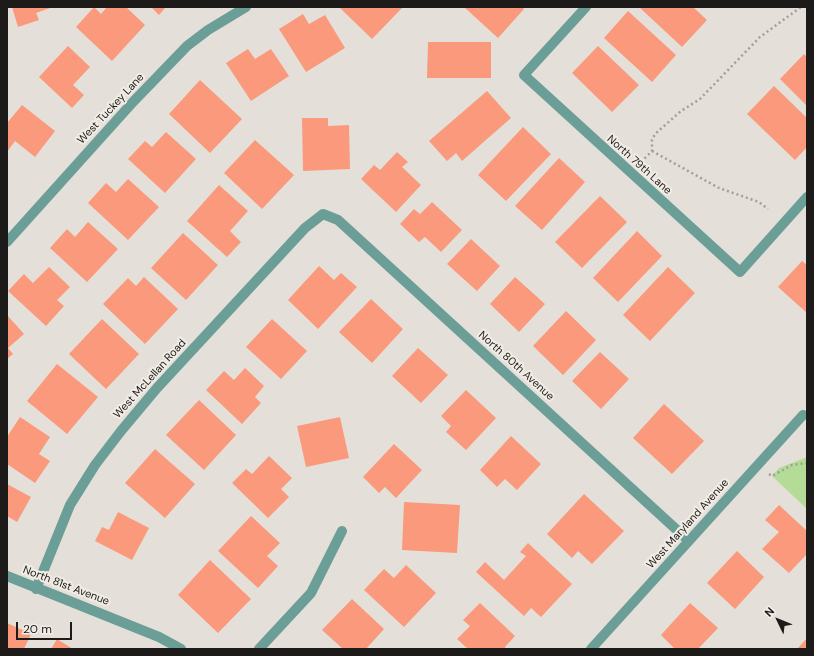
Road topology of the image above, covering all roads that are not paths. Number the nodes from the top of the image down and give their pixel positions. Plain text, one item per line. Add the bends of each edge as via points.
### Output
1 (246, 7) edge
2 (586, 7) edge
3 (807, 197) edge
4 (323, 214) joint
5 (8, 238) edge
6 (803, 415) dead end
7 (342, 531) dead end
8 (689, 541) junction
9 (7, 576) edge
10 (36, 589) junction
11 (181, 649) edge
12 (259, 649) edge
13 (591, 649) edge

1 - 5 street, West Tuckey Lane via 187,46
2 - 3 street, North 79th Lane via 524,75 740,272
4 - 8 street, North 80th Avenue via 338,220
4 - 10 street, West McLellan Road via 306,228 157,388 121,431 95,465 70,505
6 - 8 street, West Maryland Avenue
7 - 12 street via 311,593
8 - 13 street, West Maryland Avenue
9 - 10 street, North 81st Avenue
10 - 11 street, North 81st Avenue via 110,616

